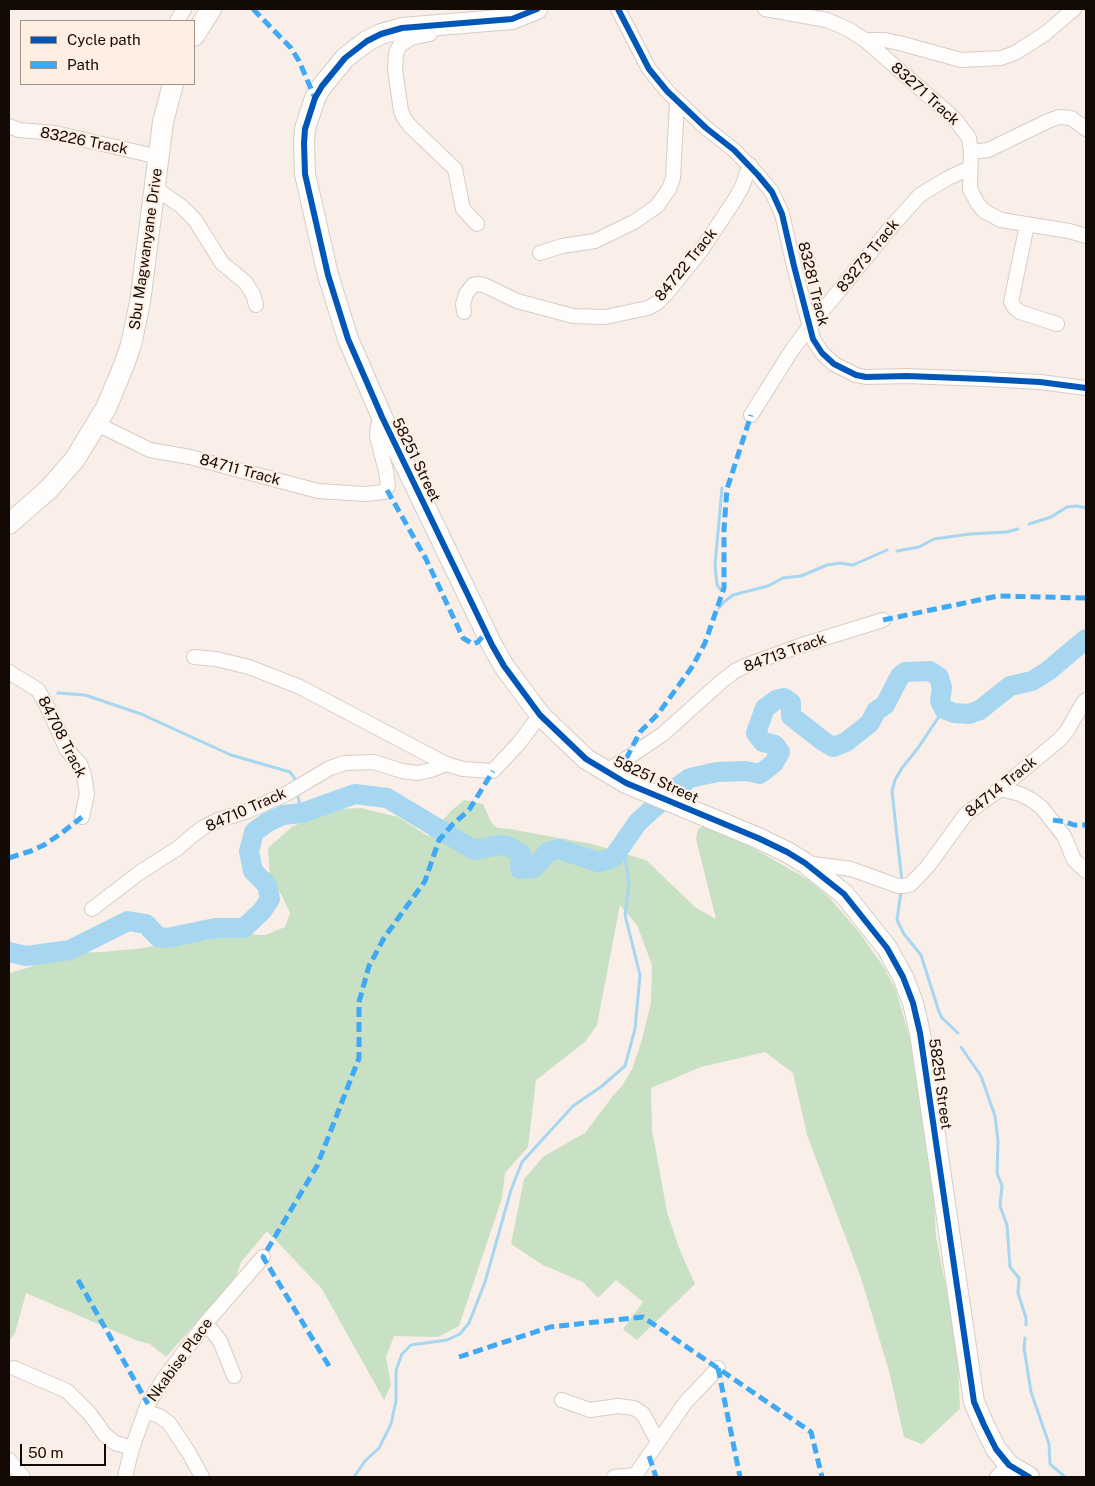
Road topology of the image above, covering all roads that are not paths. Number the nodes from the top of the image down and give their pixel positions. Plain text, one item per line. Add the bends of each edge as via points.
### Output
1 (184, 9) edge
2 (211, 9) edge
3 (537, 9) edge
4 (618, 9) edge
5 (765, 9) edge
6 (1074, 9) edge
7 (178, 20) edge
8 (468, 24) junction
9 (195, 34) edge
10 (865, 40) junction
11 (173, 85) edge
12 (677, 102) junction
13 (9, 126) edge
14 (1086, 129) edge
15 (971, 152) junction
16 (159, 157) junction
17 (750, 166) junction
18 (970, 168) junction
19 (155, 188) junction
20 (477, 224) dead end
21 (1027, 225) junction
22 (1086, 236) edge
23 (540, 253) dead end
24 (256, 305) dead end
25 (464, 312) dead end
26 (1058, 324) dead end
27 (810, 326) junction
28 (1086, 388) edge
29 (751, 415) dead end
30 (382, 417) junction
31 (97, 424) junction
32 (9, 524) edge
33 (882, 620) dead end
34 (194, 657) dead end
35 (9, 672) edge
36 (1086, 700) edge
37 (540, 715) junction
38 (446, 764) junction
39 (606, 771) junction
40 (1000, 788) junction
41 (82, 818) dead end
42 (805, 863) junction
43 (1086, 871) edge
44 (92, 909) dead end
45 (263, 1257) dead end
46 (204, 1324) junction
47 (14, 1368) dead end
48 (718, 1368) dead end
49 (234, 1376) dead end
50 (562, 1400) dead end
51 (145, 1411) junction
52 (658, 1442) junction
53 (132, 1448) junction
54 (9, 1460) edge
55 (1003, 1471) edge
56 (635, 1476) edge
57 (23, 1477) edge
58 (125, 1477) edge
59 (202, 1477) edge
60 (614, 1477) edge
61 (1029, 1477) edge

1 - 7 street
2 - 9 street
3 - 8 street, 58251 Street via 512,19
4 - 12 street, 83281 Track via 649,69
5 - 10 street, 83271 Track via 827,20
6 - 10 street via 1046,33 1001,58 961,60 885,40
8 - 20 street via 457,32 419,35 404,41 396,53 395,69 404,118 454,170 463,210
8 - 30 street, 58251 Street via 402,28 367,41 345,58 322,86 305,128 305,174 328,275 348,339
10 - 15 street, 83271 Track via 955,119 969,138
11 - 16 street, Sbu Magwanyane Drive via 166,106
12 - 17 street, 83281 Track
12 - 23 street via 673,178 657,206 634,222 594,241
13 - 16 street, 83226 Track
14 - 15 street via 1071,118 1059,117 988,150
15 - 18 street, 83271 Track
16 - 19 street, Sbu Magwanyane Drive
17 - 25 street, 84722 Track via 734,202 700,252 666,294 648,308 605,317 573,316 517,301 477,284 466,294
17 - 27 street, 83281 Track via 772,192 782,214
18 - 21 street, 83271 Track via 970,188 984,211 1001,220
18 - 27 street, 83273 Track via 920,195
19 - 24 street via 195,220 222,262 245,282
19 - 31 street, Sbu Magwanyane Drive via 131,345 116,387
21 - 22 street, 83271 Track
21 - 26 street via 1011,302 1020,312
27 - 28 street, 83281 Track via 822,353 834,364 856,375 1032,382
27 - 29 street, 83273 Track
30 - 31 street, 84711 Track via 377,436 387,490 379,494 318,491 190,456 144,448
30 - 37 street, 58251 Street via 492,645
31 - 32 street, Sbu Magwanyane Drive via 49,489
33 - 39 street, 84713 Track via 799,646 735,671 663,734
34 - 38 street via 249,667 300,687
35 - 41 street, 84708 Track via 38,690 67,750 80,764 87,794
36 - 40 street, 84714 Track via 1059,740
37 - 38 street via 493,770 463,769
37 - 39 street, 58251 Street via 586,758
38 - 44 street, 84710 Track via 418,773 374,762 345,763 330,768 273,800 204,828
39 - 42 street, 58251 Street via 649,794 758,838
40 - 42 street, 84714 Track via 966,814 911,884 890,884 851,869
40 - 43 street via 1020,794 1042,808 1064,836 1074,860
42 - 55 street, 58251 Street via 844,894 870,925 903,977 913,1004 974,1402
45 - 46 street, Nkabise Place
46 - 49 street via 220,1341
46 - 51 street, Nkabise Place via 163,1380
47 - 53 street via 67,1391 105,1435
48 - 52 street via 685,1404
50 - 52 street via 590,1410 618,1406 634,1408 643,1414
51 - 53 street, Nkabise Place
51 - 59 street via 169,1423
52 - 56 street
53 - 58 street, Nkabise Place
54 - 57 street
55 - 61 street, 58251 Street
56 - 60 street

